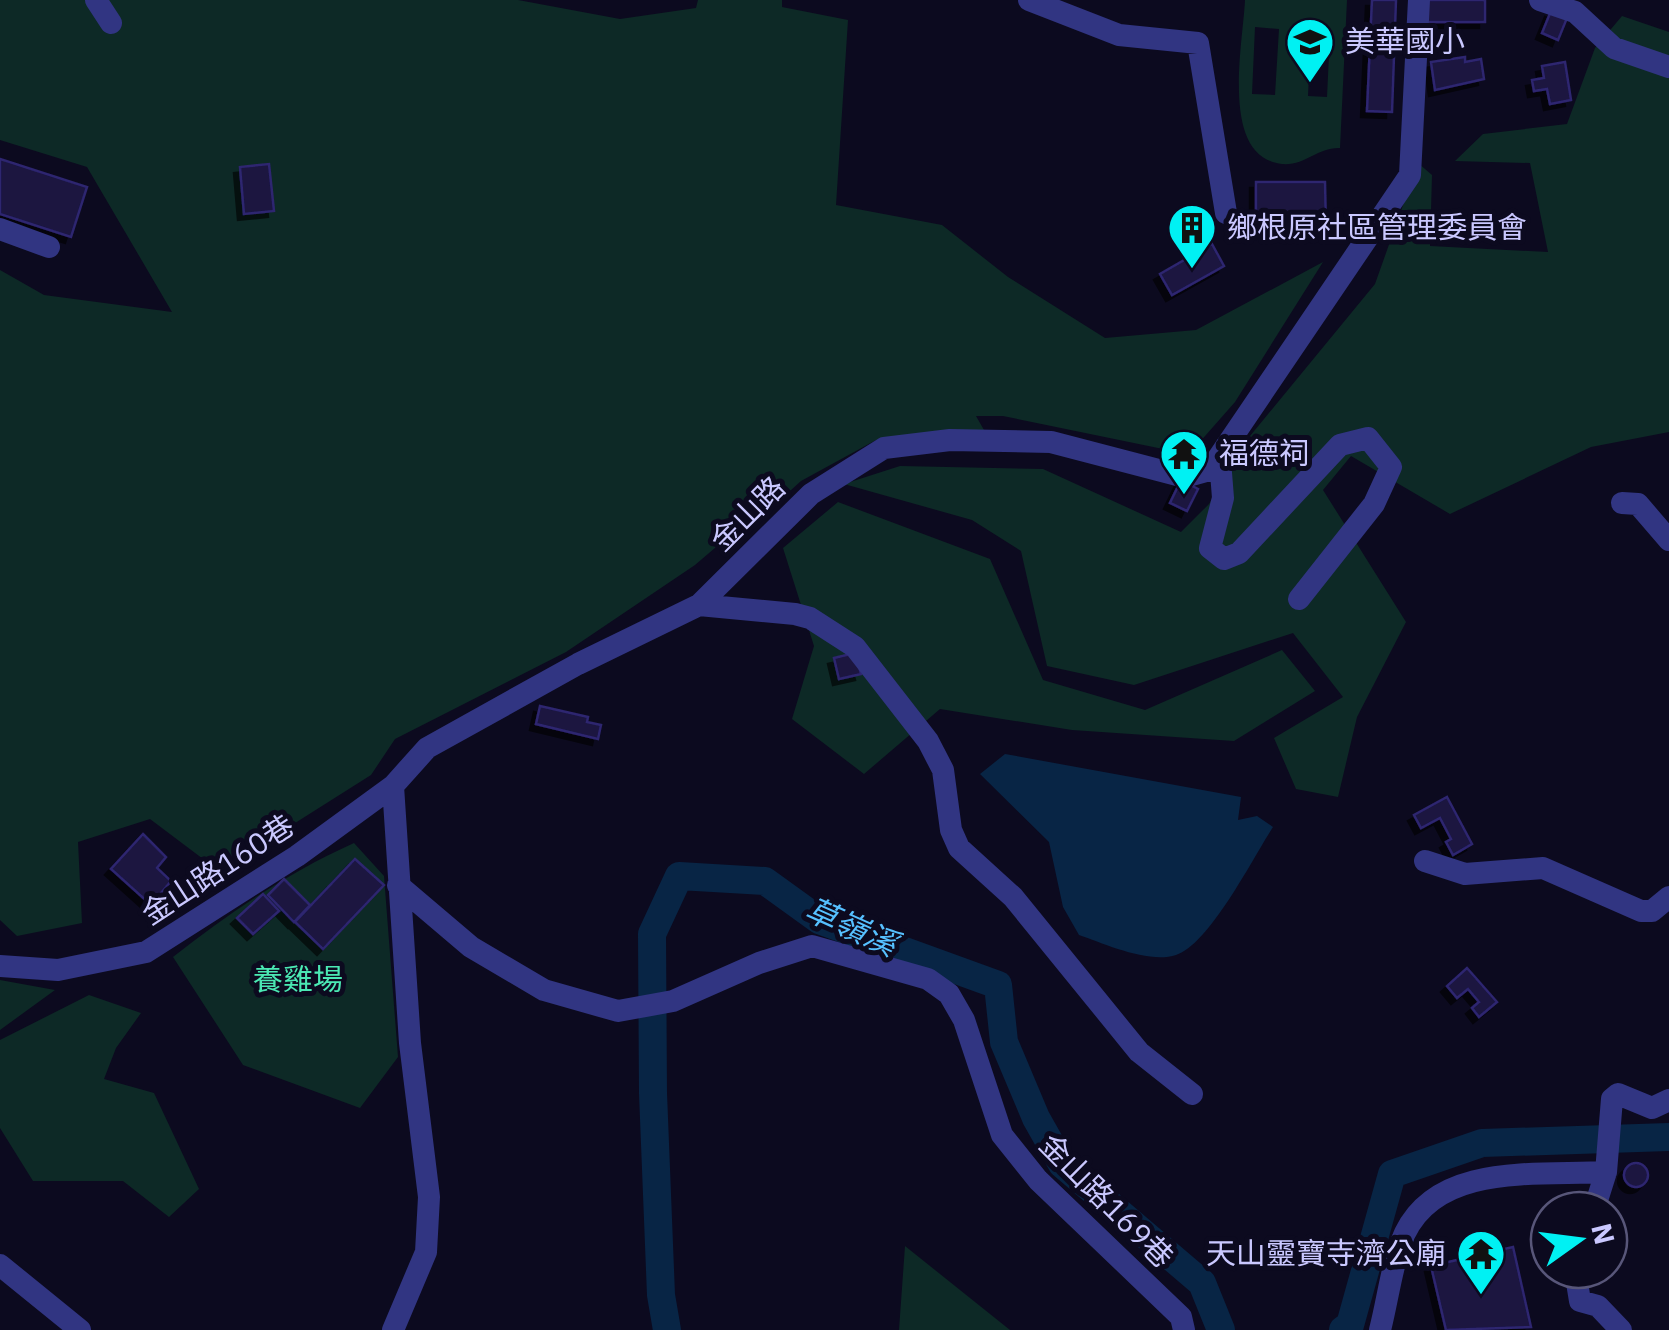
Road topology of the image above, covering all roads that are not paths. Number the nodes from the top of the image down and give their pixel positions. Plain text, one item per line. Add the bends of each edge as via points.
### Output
1 (96, 0) edge
2 (1030, 0) edge
3 (1419, 0) edge
4 (1540, 0) edge
5 (111, 23) dead end
6 (1669, 67) edge
7 (1226, 213) dead end
8 (0, 229) edge
9 (49, 247) dead end
10 (1220, 460) junction
11 (1622, 503) dead end
12 (1669, 540) edge
13 (1299, 599) dead end
14 (698, 605) junction
15 (393, 786) junction
16 (1426, 861) dead end
17 (398, 884) junction
18 (1669, 897) edge
19 (0, 966) edge
20 (1192, 1094) dead end
21 (1669, 1100) edge
22 (1606, 1172) junction
23 (1600, 1190) edge
24 (0, 1266) edge
25 (1578, 1290) edge
26 (80, 1330) edge
27 (392, 1330) edge
28 (1184, 1330) edge
29 (1380, 1330) edge
30 (1621, 1330) edge

1 - 5 street
2 - 7 street via 1119,35 1198,44
3 - 10 street via 1410,176
4 - 6 street via 1575,12 1614,48
8 - 9 street
10 - 13 street via 1223,498 1210,548 1224,558 1239,553 1340,445 1368,438 1391,467 1374,504
10 - 14 street, 金山路 via 1199,477 1185,478 1051,442 950,440 884,448 811,494
11 - 12 street via 1638,504
14 - 15 street, 金山路 via 427,748
14 - 20 street via 810,618 855,647 885,680 943,770 959,848 1013,897 1139,1052
15 - 17 street
15 - 19 street, 金山路160巷 via 146,952 58,970
16 - 18 street via 1465,874 1543,868 1641,911 1652,912
17 - 27 street via 429,1197 426,1252
17 - 28 street, 金山路169巷 via 471,947 544,990 618,1011 673,1001 812,946 928,979 948,994 964,1020 1002,1135 1038,1180 1180,1317
21 - 22 street via 1652,1108 1618,1094 1610,1107
22 - 23 street
22 - 29 street via 1465,1181 1427,1200 1404,1234
24 - 26 street
25 - 30 street via 1580,1301 1598,1306

